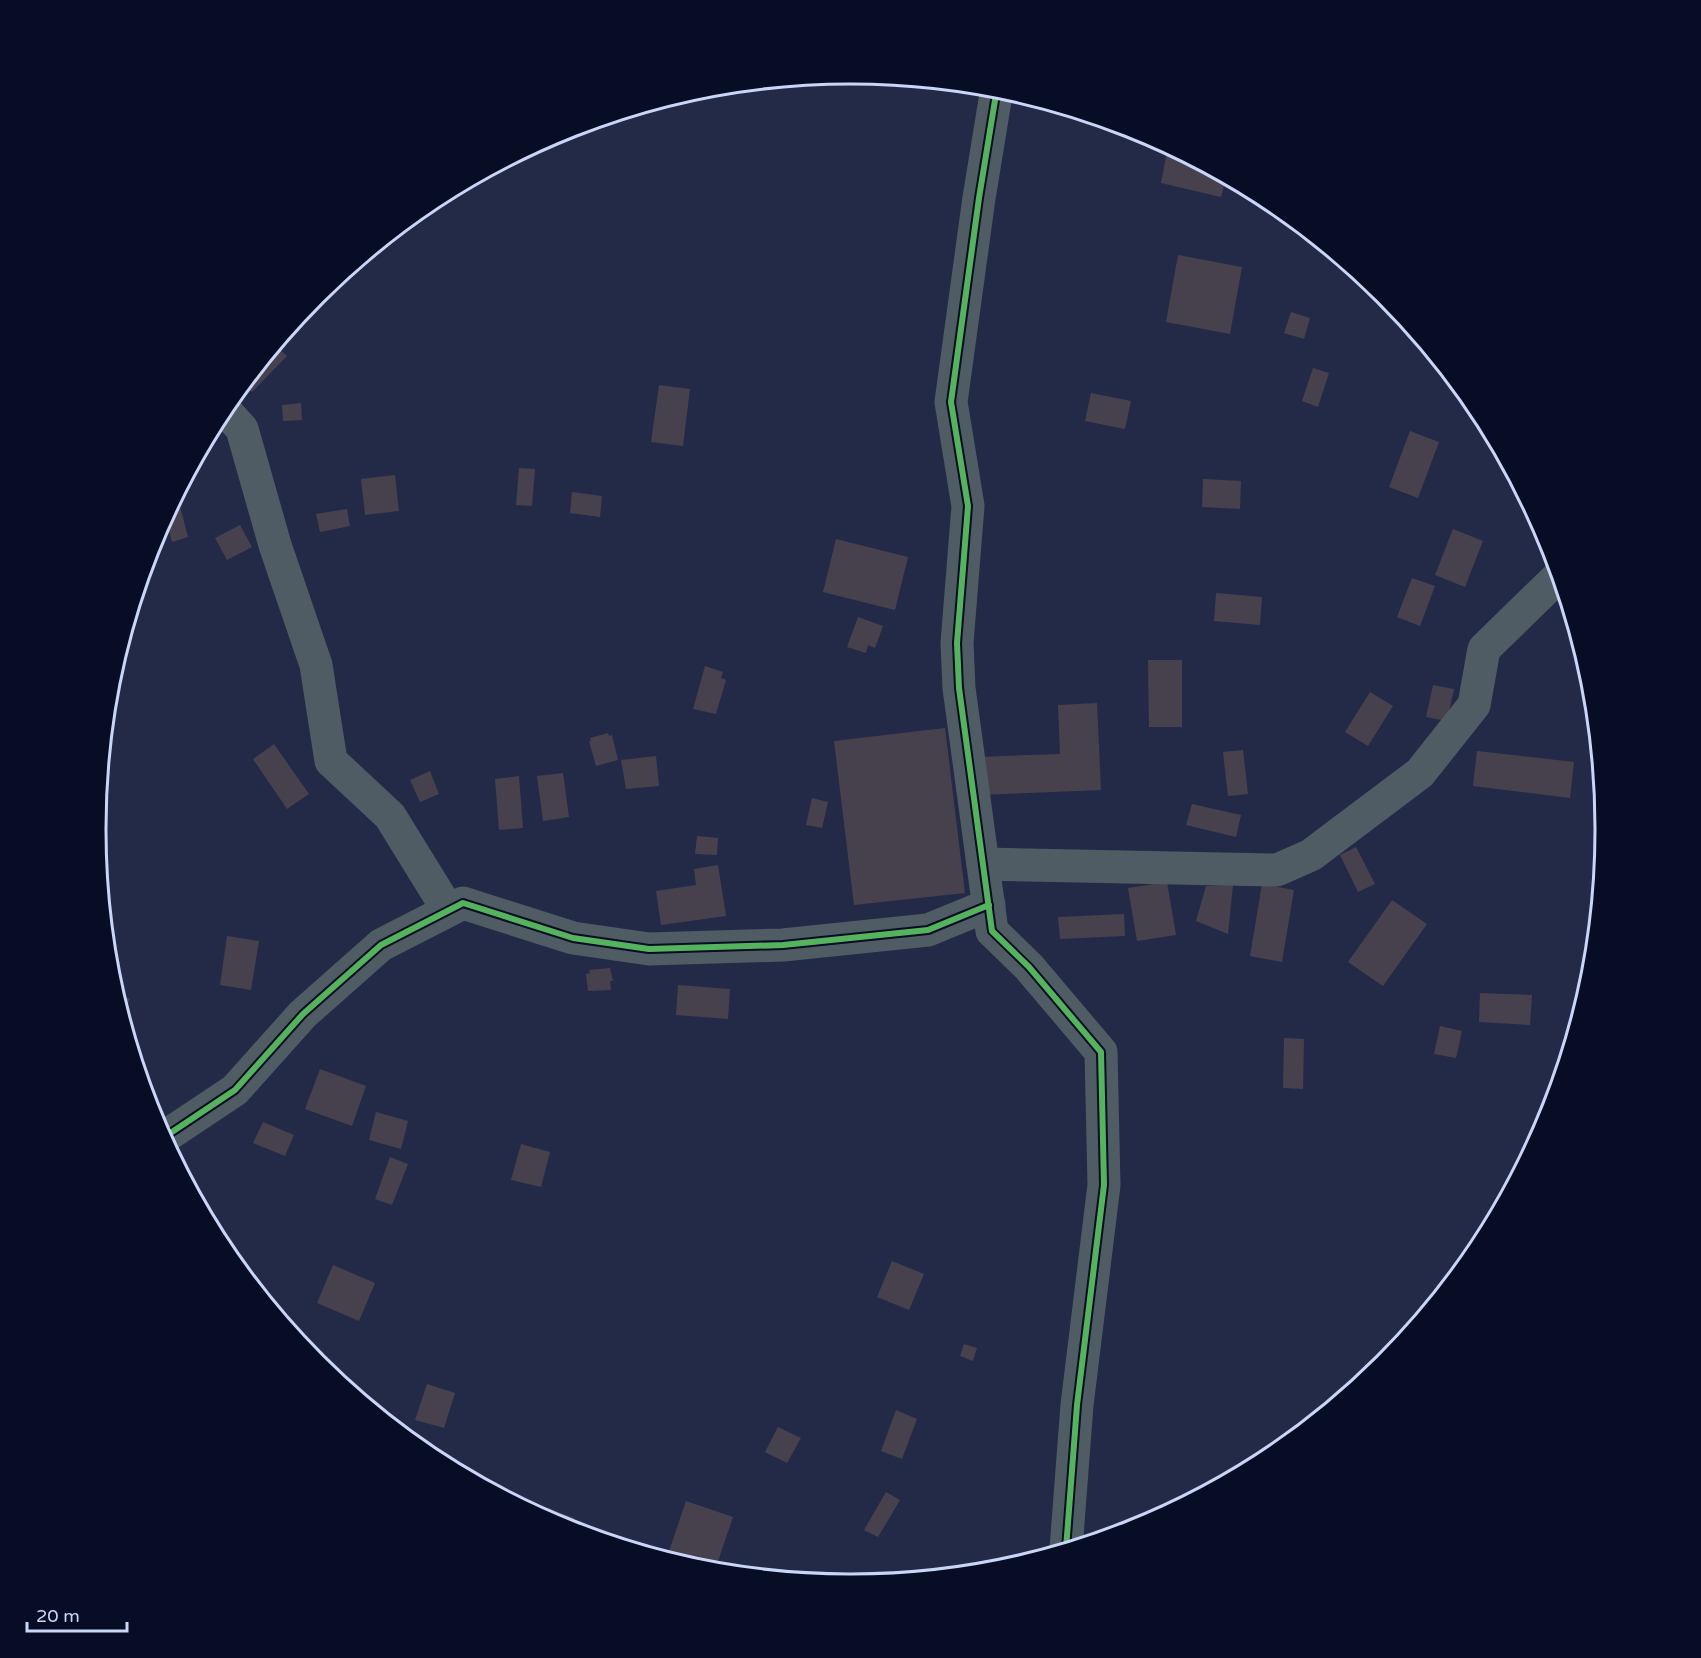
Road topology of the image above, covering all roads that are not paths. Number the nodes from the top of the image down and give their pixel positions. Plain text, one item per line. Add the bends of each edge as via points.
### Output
1 (995, 98) edge
2 (230, 416) edge
3 (1553, 582) edge
4 (983, 864) junction
5 (989, 905) junction
6 (448, 910) junction
7 (170, 1133) edge
8 (1067, 1541) edge

1 - 4 street via 951,402 968,506 957,643 959,688
2 - 6 street via 242,429 275,545 316,666 331,760 390,816
3 - 4 street via 1484,649 1474,705 1420,773 1311,855 1277,870
4 - 5 street
5 - 6 street via 928,930 783,945 649,949 573,938 463,903
5 - 8 street via 992,931 1029,967 1101,1052 1104,1185 1077,1404
6 - 7 street via 381,945 303,1014 235,1090

